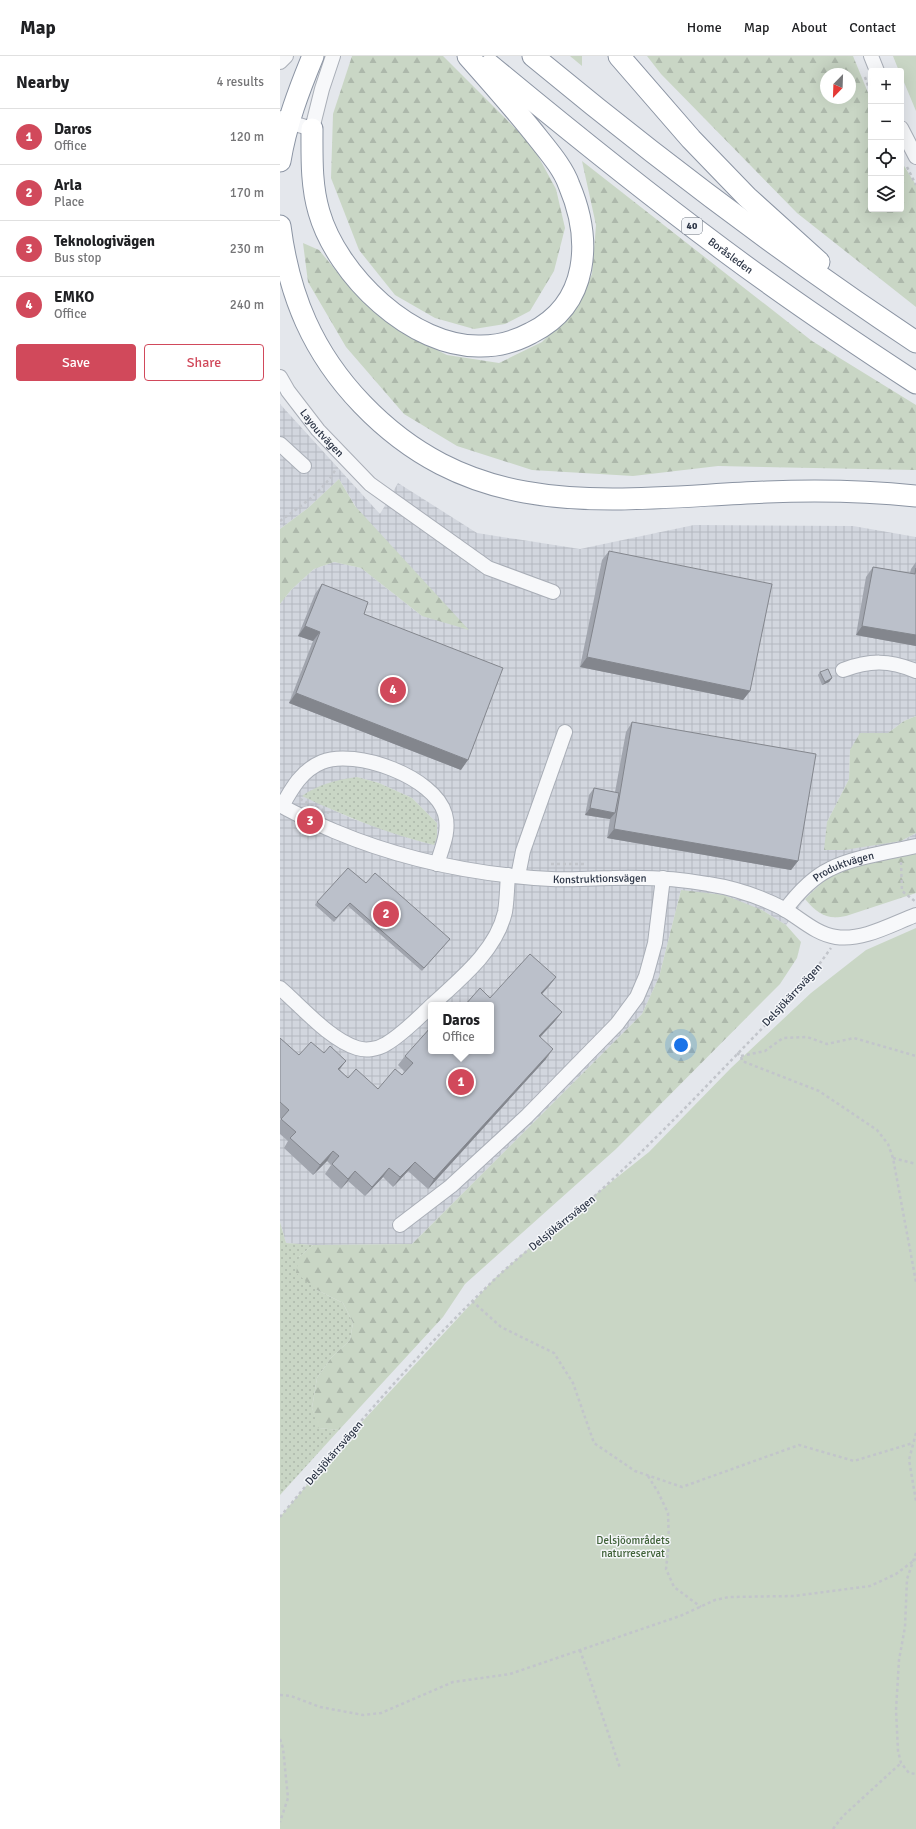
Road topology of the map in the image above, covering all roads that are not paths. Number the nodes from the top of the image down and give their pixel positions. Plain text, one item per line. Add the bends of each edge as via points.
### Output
1 (286, 56) edge
2 (313, 56) edge
3 (333, 56) edge
4 (468, 56) edge
5 (478, 56) edge
6 (533, 56) edge
7 (619, 56) edge
8 (871, 56) edge
9 (280, 62) edge
10 (876, 68) edge
11 (283, 121) edge
12 (312, 129) junction
13 (904, 138) edge
14 (910, 159) edge
15 (280, 161) edge
16 (280, 226) edge
17 (882, 319) junction
18 (916, 342) edge
19 (280, 377) edge
20 (916, 383) edge
21 (280, 444) edge
22 (304, 466) dead end
23 (916, 496) edge
24 (553, 592) dead end
25 (843, 670) dead end
26 (916, 671) edge
27 (565, 732) dead end
28 (281, 805) edge
29 (916, 846) edge
30 (437, 864) junction
31 (513, 875) junction
32 (663, 878) junction
33 (785, 910) junction
34 (916, 915) edge
35 (280, 988) edge
36 (436, 1002) edge
37 (428, 1010) edge
38 (400, 1225) dead end

1 - 9 street
2 - 11 highway via 297,96
3 - 12 street
4 - 12 highway via 551,154 569,182 582,226 581,272 565,307 540,329 521,339 481,346 445,340 386,309 368,291 339,257 328,239 318,212 311,161
5 - 20 highway, Boråsleden / 40 via 722,249 840,333
6 - 17 highway via 743,222
7 - 17 highway via 691,139 747,197
8 - 10 street
11 - 12 street
11 - 15 highway
13 - 14 street
16 - 23 highway via 283,252 292,287 305,322 322,354 345,387 372,415 402,440 462,475 494,486 572,499 656,499 769,492 850,492
17 - 18 highway
19 - 24 street, Layoutvägen via 318,430 370,484 488,568
21 - 22 street
25 - 26 street via 860,664 879,662
27 - 31 street
28 - 30 street, Konstruktionsvägen via 361,842
28 - 30 street via 306,770 323,761 368,760 418,782 434,796 445,813 447,829
29 - 33 street, Produktvägen via 830,869 804,887
30 - 31 street, Konstruktionsvägen
31 - 32 street, Konstruktionsvägen via 553,879
31 - 36 street via 505,912 492,943 464,976
32 - 33 street, Konstruktionsvägen via 728,888 768,901
32 - 38 street via 655,943 646,976 629,1008 527,1116 451,1186
33 - 34 street, Konstruktionsvägen via 811,928 847,938 864,935
35 - 37 street via 342,1042 358,1049 373,1049 386,1044

